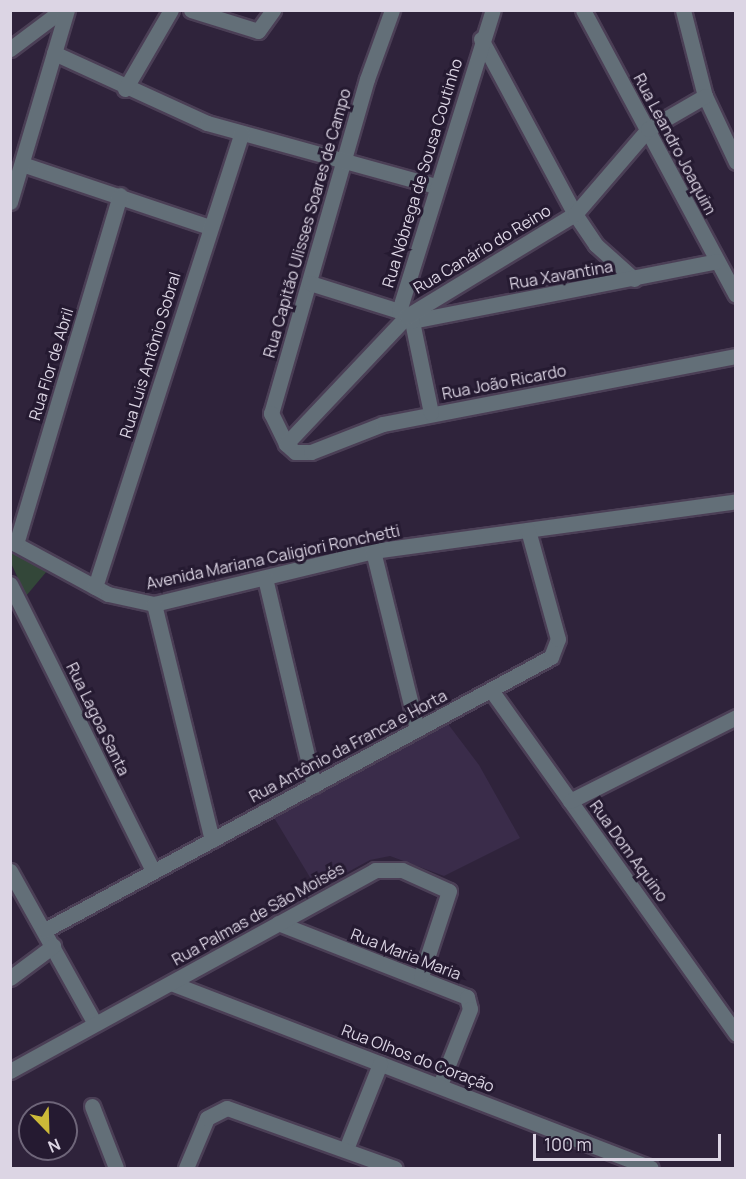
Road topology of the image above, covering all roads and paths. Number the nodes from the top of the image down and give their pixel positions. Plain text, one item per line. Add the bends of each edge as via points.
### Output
1 (62, 10) edge
2 (67, 10) edge
3 (171, 10) edge
4 (191, 10) edge
5 (273, 10) edge
6 (392, 10) edge
7 (493, 10) edge
8 (583, 10) edge
9 (683, 10) edge
10 (481, 39) junction
11 (10, 49) edge
12 (54, 53) junction
13 (125, 89) junction
14 (705, 96) junction
15 (717, 123) junction
16 (648, 129) junction
17 (735, 132) edge
18 (242, 133) junction
19 (346, 161) junction
20 (735, 162) edge
21 (22, 164) junction
22 (435, 186) junction
23 (120, 195) junction
24 (10, 202) edge
25 (575, 214) junction
26 (208, 227) junction
27 (717, 261) junction
28 (634, 279) junction
29 (310, 283) junction
30 (735, 295) edge
31 (406, 316) junction
32 (735, 356) edge
33 (431, 413) junction
34 (286, 444) junction
35 (735, 501) edge
36 (528, 530) junction
37 (13, 542) edge
38 (373, 551) junction
39 (265, 578) junction
40 (10, 584) edge
41 (95, 587) junction
42 (154, 604) junction
43 (491, 690) junction
44 (735, 717) edge
45 (417, 729) junction
46 (315, 785) junction
47 (570, 801) junction
48 (212, 840) junction
49 (10, 871) edge
50 (153, 871) junction
51 (278, 923) junction
52 (45, 930) junction
53 (53, 946) junction
54 (421, 976) junction
55 (10, 978) edge
56 (171, 983) junction
57 (94, 1022) junction
58 (735, 1034) edge
59 (380, 1064) junction
60 (10, 1071) edge
61 (440, 1085) junction
62 (92, 1106) dead end
63 (346, 1149) junction
64 (116, 1168) edge
65 (186, 1168) edge
66 (395, 1168) edge
67 (651, 1168) edge

1 - 11 street
2 - 12 street
3 - 13 street
4 - 5 street via 258,31
6 - 19 street, Rua Capitão Ulisses Soares de Campo via 367,79
7 - 10 street, Rua Nóbrega de Sousa Coutinho
8 - 16 street, Rua Leandro Joaquim
9 - 14 street
10 - 22 street, Rua Nóbrega de Sousa Coutinho
10 - 25 street
12 - 13 street
12 - 21 street
13 - 18 street
14 - 15 street
14 - 16 street, Rua Canário do Reino
15 - 17 street
15 - 20 street
16 - 25 street, Rua Canário do Reino
16 - 27 street, Rua Leandro Joaquim
18 - 19 street
18 - 26 street, Rua Luis Antônio Sobral
19 - 22 street
19 - 29 street, Rua Capitão Ulisses Soares de Campo
21 - 23 street
21 - 24 street
22 - 31 street, Rua Nóbrega de Sousa Coutinho
23 - 26 street
23 - 37 street, Rua Flor de Abril
25 - 28 street via 596,245
25 - 31 street, Rua Canário do Reino
26 - 41 street, Rua Luis Antônio Sobral
27 - 28 street, Rua Xavantina
27 - 30 street, Rua Leandro Joaquim
28 - 31 street, Rua Xavantina
29 - 31 street, Rua Xavantina
29 - 34 street, Rua Capitão Ulisses Soares de Campo via 271,413
31 - 33 street, Rua Nóbrega de Sousa Coutinho
31 - 34 street, Rua Canário do Reino
32 - 33 street, Rua João Ricardo
33 - 34 street, Rua João Ricardo via 383,424 311,452
35 - 36 street, Avenida Mariana Caligiori Ronchetti
36 - 38 street, Avenida Mariana Caligiori Ronchetti
36 - 43 street, Rua Antônio da Franca e Horta via 557,648 551,657
37 - 41 street, Avenida Mariana Caligiori Ronchetti
38 - 39 street, Avenida Mariana Caligiori Ronchetti
38 - 45 street
39 - 42 street, Avenida Mariana Caligiori Ronchetti
39 - 46 street
40 - 50 street, Rua Lagoa Santa
41 - 42 street, Avenida Mariana Caligiori Ronchetti via 132,603
42 - 48 street
43 - 45 street, Rua Antônio da Franca e Horta
43 - 47 street, Rua Dom Aquino
44 - 47 street
45 - 46 street, Rua Antônio da Franca e Horta
46 - 48 street, Rua Antônio da Franca e Horta
47 - 58 street, Rua Dom Aquino
48 - 50 street, Rua Antônio da Franca e Horta
49 - 52 street
50 - 52 street, Rua Antônio da Franca e Horta
51 - 54 street, Rua Maria Maria
51 - 54 street, Rua Palmas de São Moisés via 375,870 402,870 450,894
51 - 56 street, Rua Palmas de São Moisés
52 - 53 street
53 - 55 street
53 - 57 street
54 - 61 street, Rua Maria Maria via 469,1002
56 - 57 street, Rua Palmas de São Moisés
56 - 59 street, Rua Olhos do Coração
57 - 60 street, Rua Palmas de São Moisés
59 - 61 street, Rua Olhos do Coração
59 - 63 street
61 - 67 street, Rua Olhos do Coração
62 - 64 street
63 - 65 street via 227,1108 207,1118
63 - 66 street

